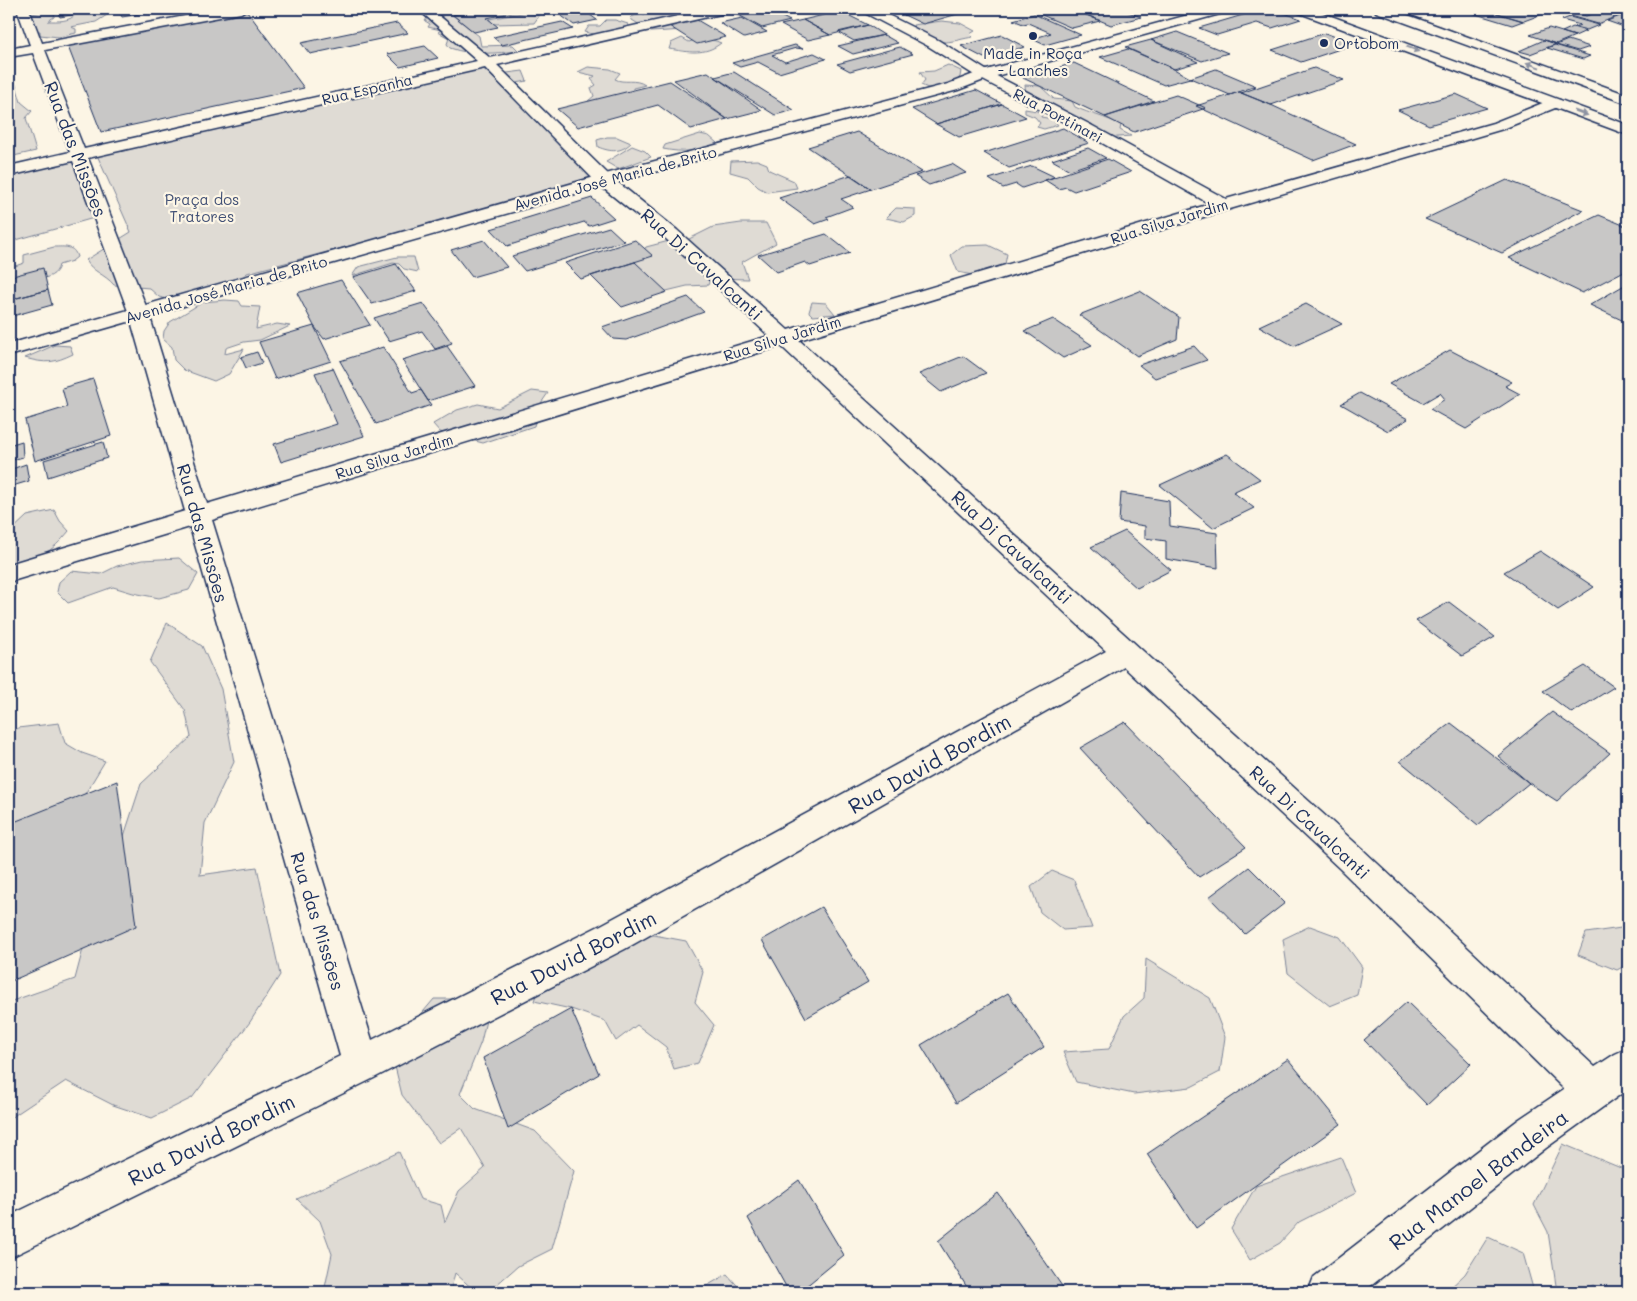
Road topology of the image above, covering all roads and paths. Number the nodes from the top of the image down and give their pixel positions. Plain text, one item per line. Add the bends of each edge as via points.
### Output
1 (23, 9) edge
2 (240, 9) edge
3 (424, 9) edge
4 (725, 9) edge
5 (867, 9) edge
6 (1223, 9) edge
7 (1301, 9) edge
8 (1380, 9) edge
9 (36, 48) junction
10 (9, 53) edge
11 (487, 62) junction
12 (984, 75) junction
13 (1628, 100) edge
14 (1554, 103) junction
15 (1628, 130) edge
16 (79, 154) junction
17 (9, 171) edge
18 (604, 180) junction
19 (1224, 204) junction
20 (139, 314) junction
21 (783, 337) junction
22 (9, 350) edge
23 (198, 516) junction
24 (9, 573) edge
25 (1126, 654) junction
26 (361, 1065) junction
27 (1628, 1068) edge
28 (1594, 1092) junction
29 (9, 1238) edge
30 (1330, 1292) edge

1 - 9 street, Rua das Missões
2 - 9 street
3 - 11 street, Rua Di Cavalcanti
4 - 11 street, Rua Espanha
5 - 12 street, Rua Portinari via 933,43
6 - 12 street, Avenida José Maria de Brito
7 -> 14 street
13 -> 8 street
9 - 10 street
9 - 16 street, Rua das Missões
11 - 16 street, Rua Espanha
11 - 18 street, Rua Di Cavalcanti
12 - 18 street, Avenida José Maria de Brito via 953,87
12 - 19 street, Rua Portinari
14 -> 15 street
14 - 19 street, Rua Silva Jardim via 1498,126
16 - 17 street, Rua Espanha
16 - 20 street, Rua das Missões
18 - 20 street, Avenida José Maria de Brito
18 - 21 street, Rua Di Cavalcanti via 671,234
19 - 21 street, Rua Silva Jardim
20 - 22 street, Avenida José Maria de Brito
20 - 23 street, Rua das Missões
21 - 23 street, Rua Silva Jardim
21 - 25 street, Rua Di Cavalcanti
23 - 24 street, Rua Silva Jardim
23 - 26 street, Rua das Missões
25 - 26 street, Rua David Bordim via 613,937
25 - 28 street, Rua Di Cavalcanti via 1351,859
26 - 29 street, Rua David Bordim
27 - 28 street, Rua Manoel Bandeira
28 - 30 street, Rua Manoel Bandeira via 1532,1134

